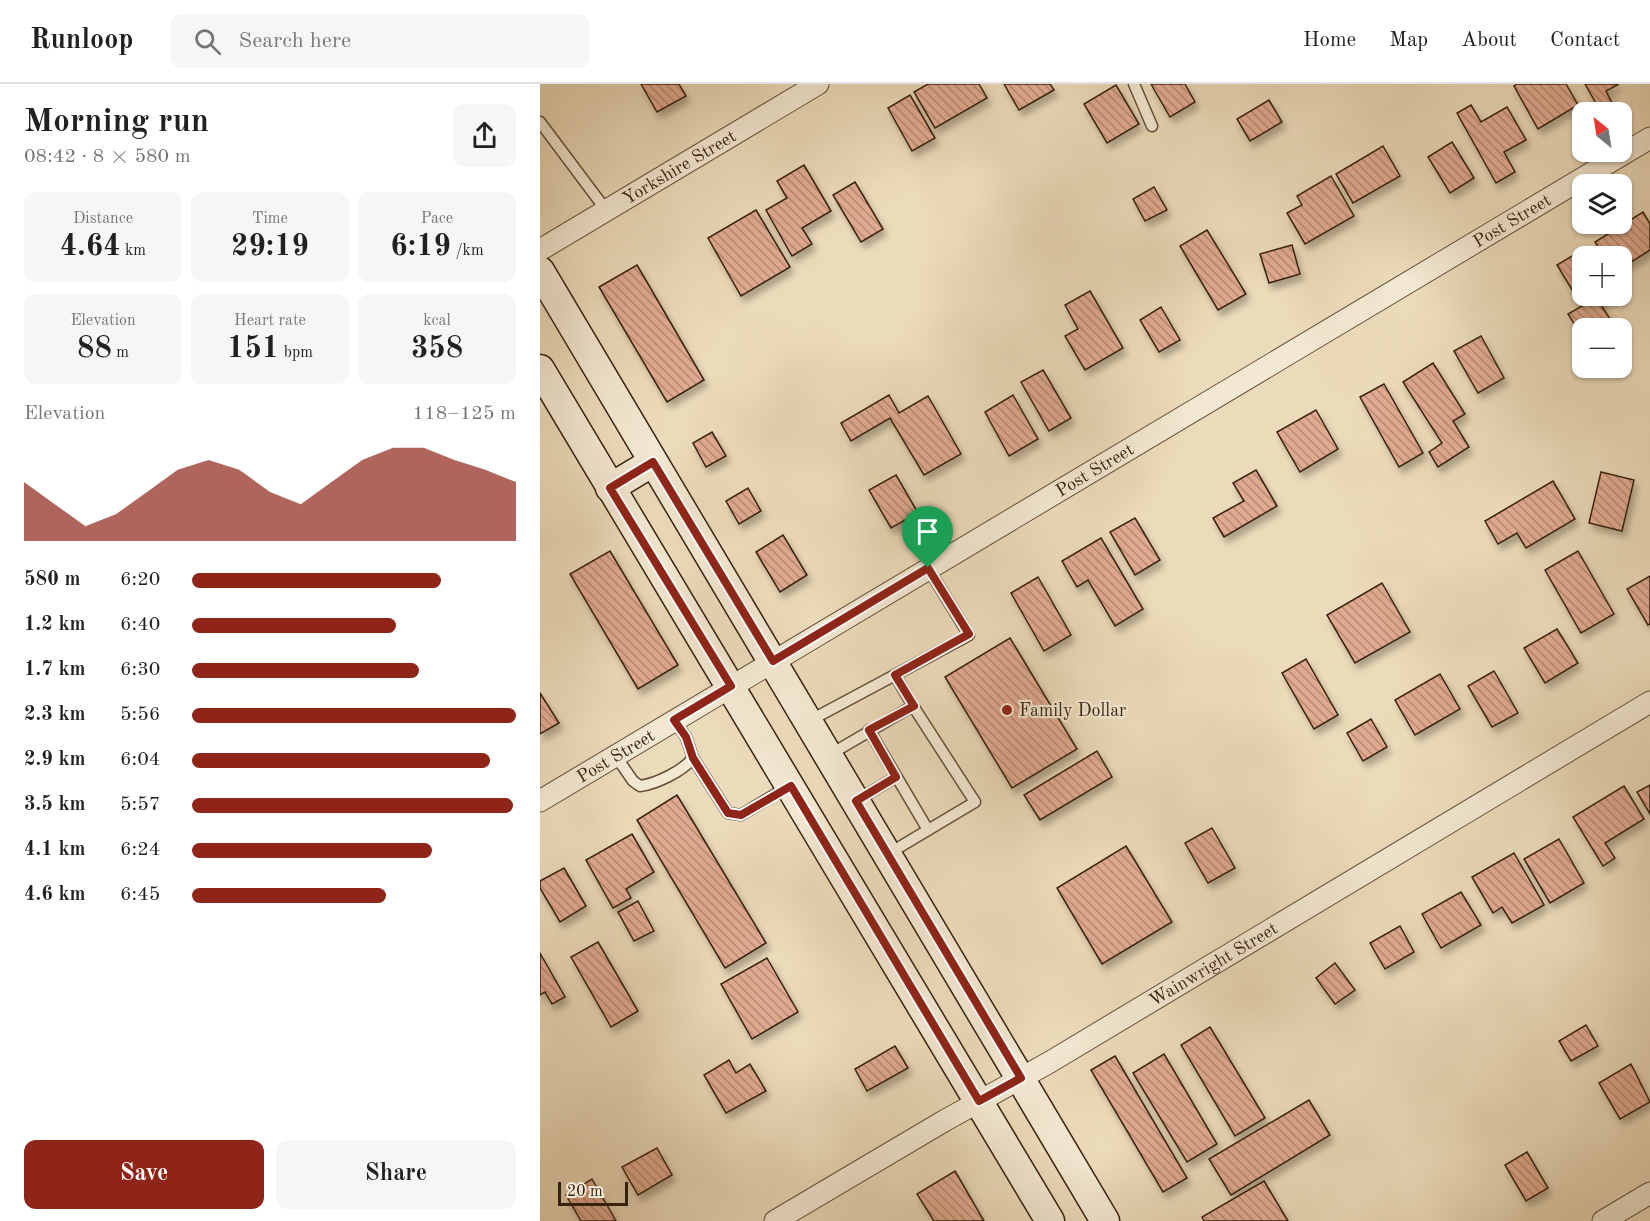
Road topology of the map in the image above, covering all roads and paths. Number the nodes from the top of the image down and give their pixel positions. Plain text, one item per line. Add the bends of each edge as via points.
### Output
1 (818, 84) edge
2 (1134, 84) edge
3 (540, 122) edge
4 (1152, 126) dead end
5 (1650, 138) edge
6 (606, 210) junction
7 (540, 250) edge
8 (540, 272) edge
9 (540, 369) edge
10 (653, 462) junction
11 (610, 488) junction
12 (928, 568) junction
13 (773, 661) junction
14 (895, 675) junction
15 (731, 686) junction
16 (1650, 702) edge
17 (914, 706) junction
18 (674, 720) junction
19 (809, 721) junction
20 (869, 730) junction
21 (615, 755) junction
22 (829, 755) junction
23 (693, 758) junction
24 (896, 777) junction
25 (791, 786) junction
26 (540, 801) edge
27 (856, 801) junction
28 (928, 830) junction
29 (888, 854) junction
30 (1021, 1078) junction
31 (979, 1101) junction
32 (1650, 1193) edge
33 (775, 1221) edge
34 (1050, 1221) edge
35 (1105, 1221) edge
36 (1604, 1221) edge

1 - 6 street, Yorkshire Street
2 - 4 lane
3 - 6 lane
5 - 12 street, Post Street
6 - 7 street, Yorkshire Street
8 - 10 main road
9 - 11 main road
10 - 11 main road
10 - 13 main road
11 - 15 main road
12 - 13 street, Post Street
12 - 14 lane via 969,634
13 - 15 street, Post Street
13 - 19 main road
14 - 17 lane
14 - 19 lane
15 - 18 street, Post Street
15 - 25 main road
16 - 30 street, Wainwright Street
17 - 20 lane
17 - 28 lane via 975,802
18 - 21 street, Post Street
18 - 23 lane via 686,737
19 - 22 main road
20 - 22 lane
20 - 24 lane
21 - 23 lane via 640,786 649,785
21 - 26 street, Post Street
22 - 27 main road
23 - 25 lane via 728,813 741,815
24 - 27 lane
24 - 28 lane
25 - 31 main road
27 - 29 main road
28 - 29 lane
29 - 30 main road
30 - 31 street, Wainwright Street
30 - 35 main road
31 - 33 street, Wainwright Street
31 - 34 main road
32 - 36 street

